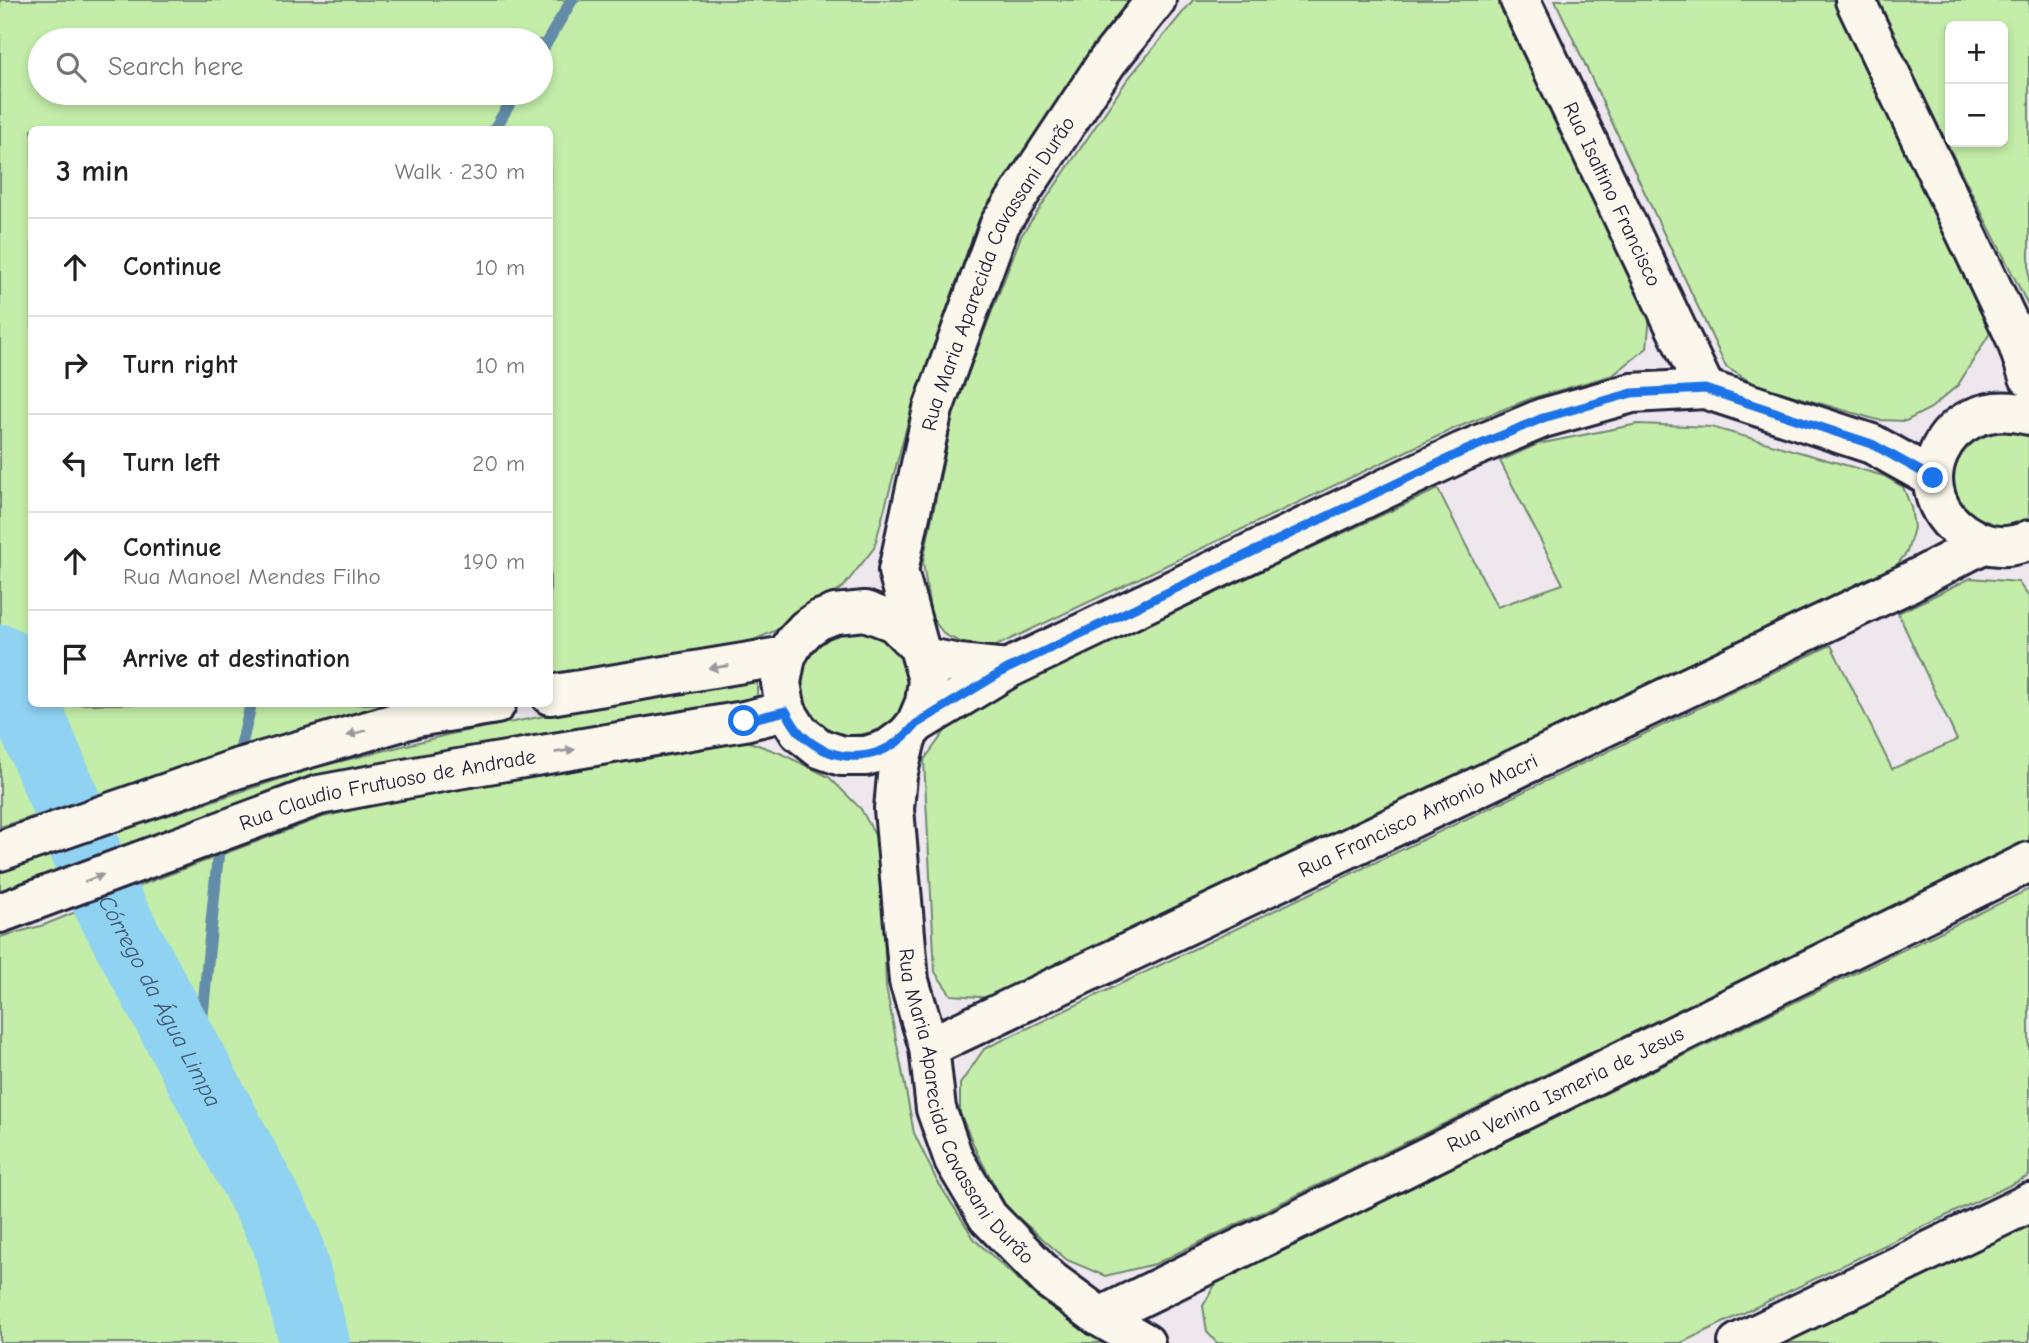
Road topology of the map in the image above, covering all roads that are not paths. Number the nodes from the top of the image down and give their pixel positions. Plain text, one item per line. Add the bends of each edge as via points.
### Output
1 (1156, 0) edge
2 (1520, 0) edge
3 (1855, 0) edge
4 (2015, 336) junction
5 (2029, 377) edge
6 (1705, 389) junction
7 (2020, 412) edge
8 (1936, 464) junction
9 (1971, 538) junction
10 (2026, 547) edge
11 (898, 571) junction
12 (835, 614) junction
13 (920, 651) junction
14 (786, 656) junction
15 (1007, 669) junction
16 (553, 695) edge
17 (478, 707) edge
18 (786, 711) junction
19 (911, 729) junction
20 (842, 756) junction
21 (894, 809) junction
22 (5, 849) edge
23 (2029, 862) edge
24 (15, 908) edge
25 (929, 1047) junction
26 (2029, 1203) edge
27 (1100, 1317) junction
28 (1145, 1343) edge
29 (1738, 1343) edge

1 - 11 street, Rua Maria Aparecida Cavassani Durão via 1107,62 1000,224 933,408
2 - 6 street, Rua Isaltino Francisco
3 - 4 street
4 - 5 street
4 - 7 street
6 - 8 street
6 - 15 street via 1632,393 1543,418 1462,452
7 - 8 street via 1989,411 1969,419 1952,432
8 - 9 street via 1936,498 1945,516
9 - 10 street via 2001,547
9 - 25 street, Rua Francisco Antonio Macri via 1906,584
11 - 12 street
11 - 13 street, Rua Maria Aparecida Cavassani Durão
12 - 13 street via 865,611 894,622
12 - 14 street via 806,629
13 - 15 street via 959,664
13 - 19 street via 928,680 925,703
14 -> 16 street
14 - 18 street via 781,684
15 - 19 street
17 -> 22 street via 416,717 236,769
18 - 20 street via 799,732 819,748
24 -> 18 street, Rua Claudio Frutuoso de Andrade via 319,794
19 - 20 street via 888,749 866,756
19 - 21 street, Rua Maria Aparecida Cavassani Durão via 897,776
20 - 21 street
21 - 25 street, Rua Maria Aparecida Cavassani Durão via 909,981
23 - 27 street, Rua Venina Ismeria de Jesus
25 - 27 street, Rua Maria Aparecida Cavassani Durão via 936,1109 954,1160 988,1217 1050,1280
26 - 29 street
27 - 28 street, Rua Maria Aparecida Cavassani Durão

